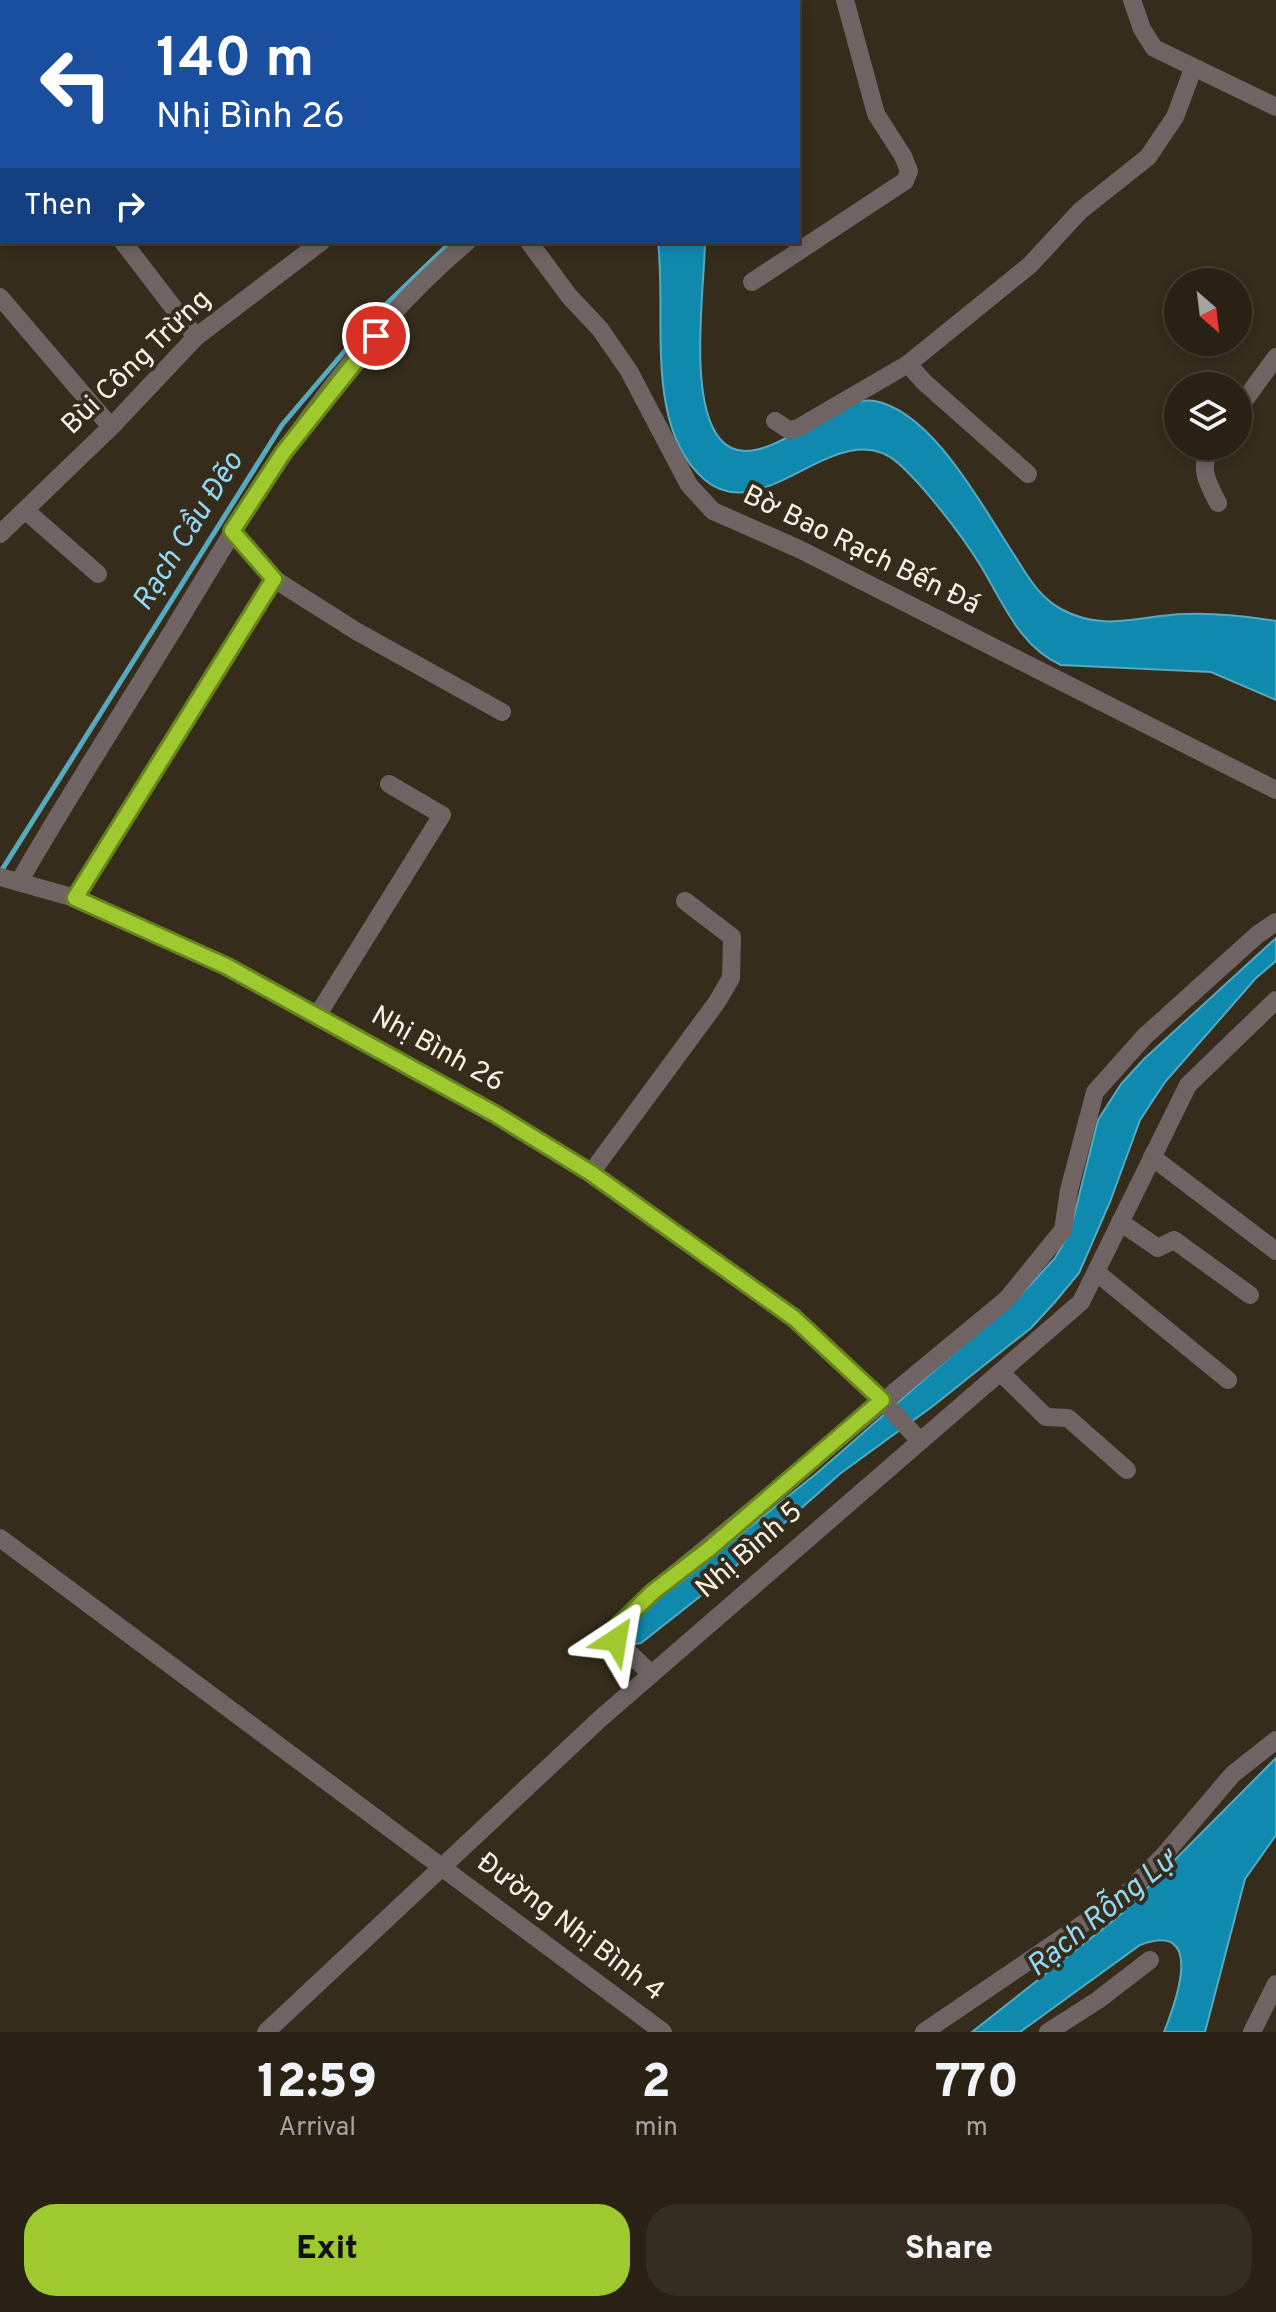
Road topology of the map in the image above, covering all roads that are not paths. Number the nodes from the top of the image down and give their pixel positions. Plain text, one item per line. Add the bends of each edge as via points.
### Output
1 (845, 0) edge
2 (1132, 0) edge
3 (1193, 69) junction
4 (1276, 107) edge
5 (125, 244) edge
6 (318, 244) edge
7 (465, 244) edge
8 (530, 244) edge
9 (752, 282) dead end
10 (0, 297) edge
11 (196, 337) junction
12 (1276, 357) edge
13 (908, 364) junction
14 (1252, 390) edge
15 (775, 421) dead end
16 (111, 427) junction
17 (1204, 460) edge
18 (1028, 474) dead end
19 (1218, 503) dead end
20 (25, 510) junction
21 (232, 531) junction
22 (0, 534) edge
23 (98, 574) dead end
24 (274, 579) junction
25 (502, 712) dead end
26 (389, 784) dead end
27 (1276, 790) edge
28 (9, 880) edge
29 (75, 898) junction
30 (685, 901) dead end
31 (1276, 922) edge
32 (1276, 1000) edge
33 (317, 1016) junction
34 (1152, 1157) junction
35 (591, 1173) junction
36 (1120, 1222) junction
37 (1276, 1251) edge
38 (1096, 1272) junction
39 (1250, 1295) dead end
40 (1000, 1372) junction
41 (1228, 1380) dead end
42 (884, 1402) junction
43 (916, 1436) junction
44 (1127, 1470) dead end
45 (0, 1538) edge
46 (651, 1674) junction
47 (1276, 1740) edge
48 (443, 1869) junction
49 (1150, 1960) dead end
50 (1276, 1984) edge
51 (266, 2032) edge
52 (663, 2032) edge
53 (924, 2032) edge
54 (1048, 2032) edge
55 (1252, 2032) edge

1 - 9 street via 876,114 909,171 905,181
2 - 3 street via 1154,48
3 - 4 street
3 - 13 street via 1175,117 1148,157 1080,211 1030,265
5 - 11 street
6 - 11 street, Bùi Công Trừng
7 - 21 street via 437,267 356,359 283,453
8 - 27 street, Bờ Bao Rạch Bến Đá via 629,371 689,485 713,511 799,549
10 - 16 street
11 - 16 street, Bùi Công Trừng
12 - 14 street
13 - 15 street via 798,428 789,430
13 - 18 street
16 - 20 street, Bùi Công Trừng
17 - 19 street
20 - 22 street, Bùi Công Trừng
20 - 23 street
21 - 24 street
21 - 28 street
24 - 25 street
24 - 29 street
26 - 33 street via 442,815
28 - 29 street, Nhị Bình 26
29 - 33 street, Nhị Bình 26 via 226,966
30 - 35 street via 732,937 731,978
31 - 42 street via 1145,1036 1095,1092 1063,1230 1007,1299
32 - 34 street, Nhị Bình 5 via 1188,1085
33 - 35 street, Nhị Bình 26
34 - 36 street, Nhị Bình 5
34 - 37 street
35 - 42 street, Nhị Bình 26 via 794,1318
36 - 38 street, Nhị Bình 5
36 - 39 street via 1158,1248 1174,1240
38 - 40 street, Nhị Bình 5 via 1081,1302
38 - 41 street
40 - 43 street, Nhị Bình 5
40 - 44 street via 1046,1417 1068,1418
42 - 43 street, Nhị Bình 26
42 - 46 street via 617,1627 616,1640
43 - 46 street, Nhị Bình 5
45 - 48 street, Đường Nhị Bình 4
46 - 48 street, Nhị Bình 5
47 - 53 street via 1233,1774 1124,1896
48 - 51 street, Nhị Bình 5
48 - 52 street, Đường Nhị Bình 4
49 - 54 street
50 - 55 street

